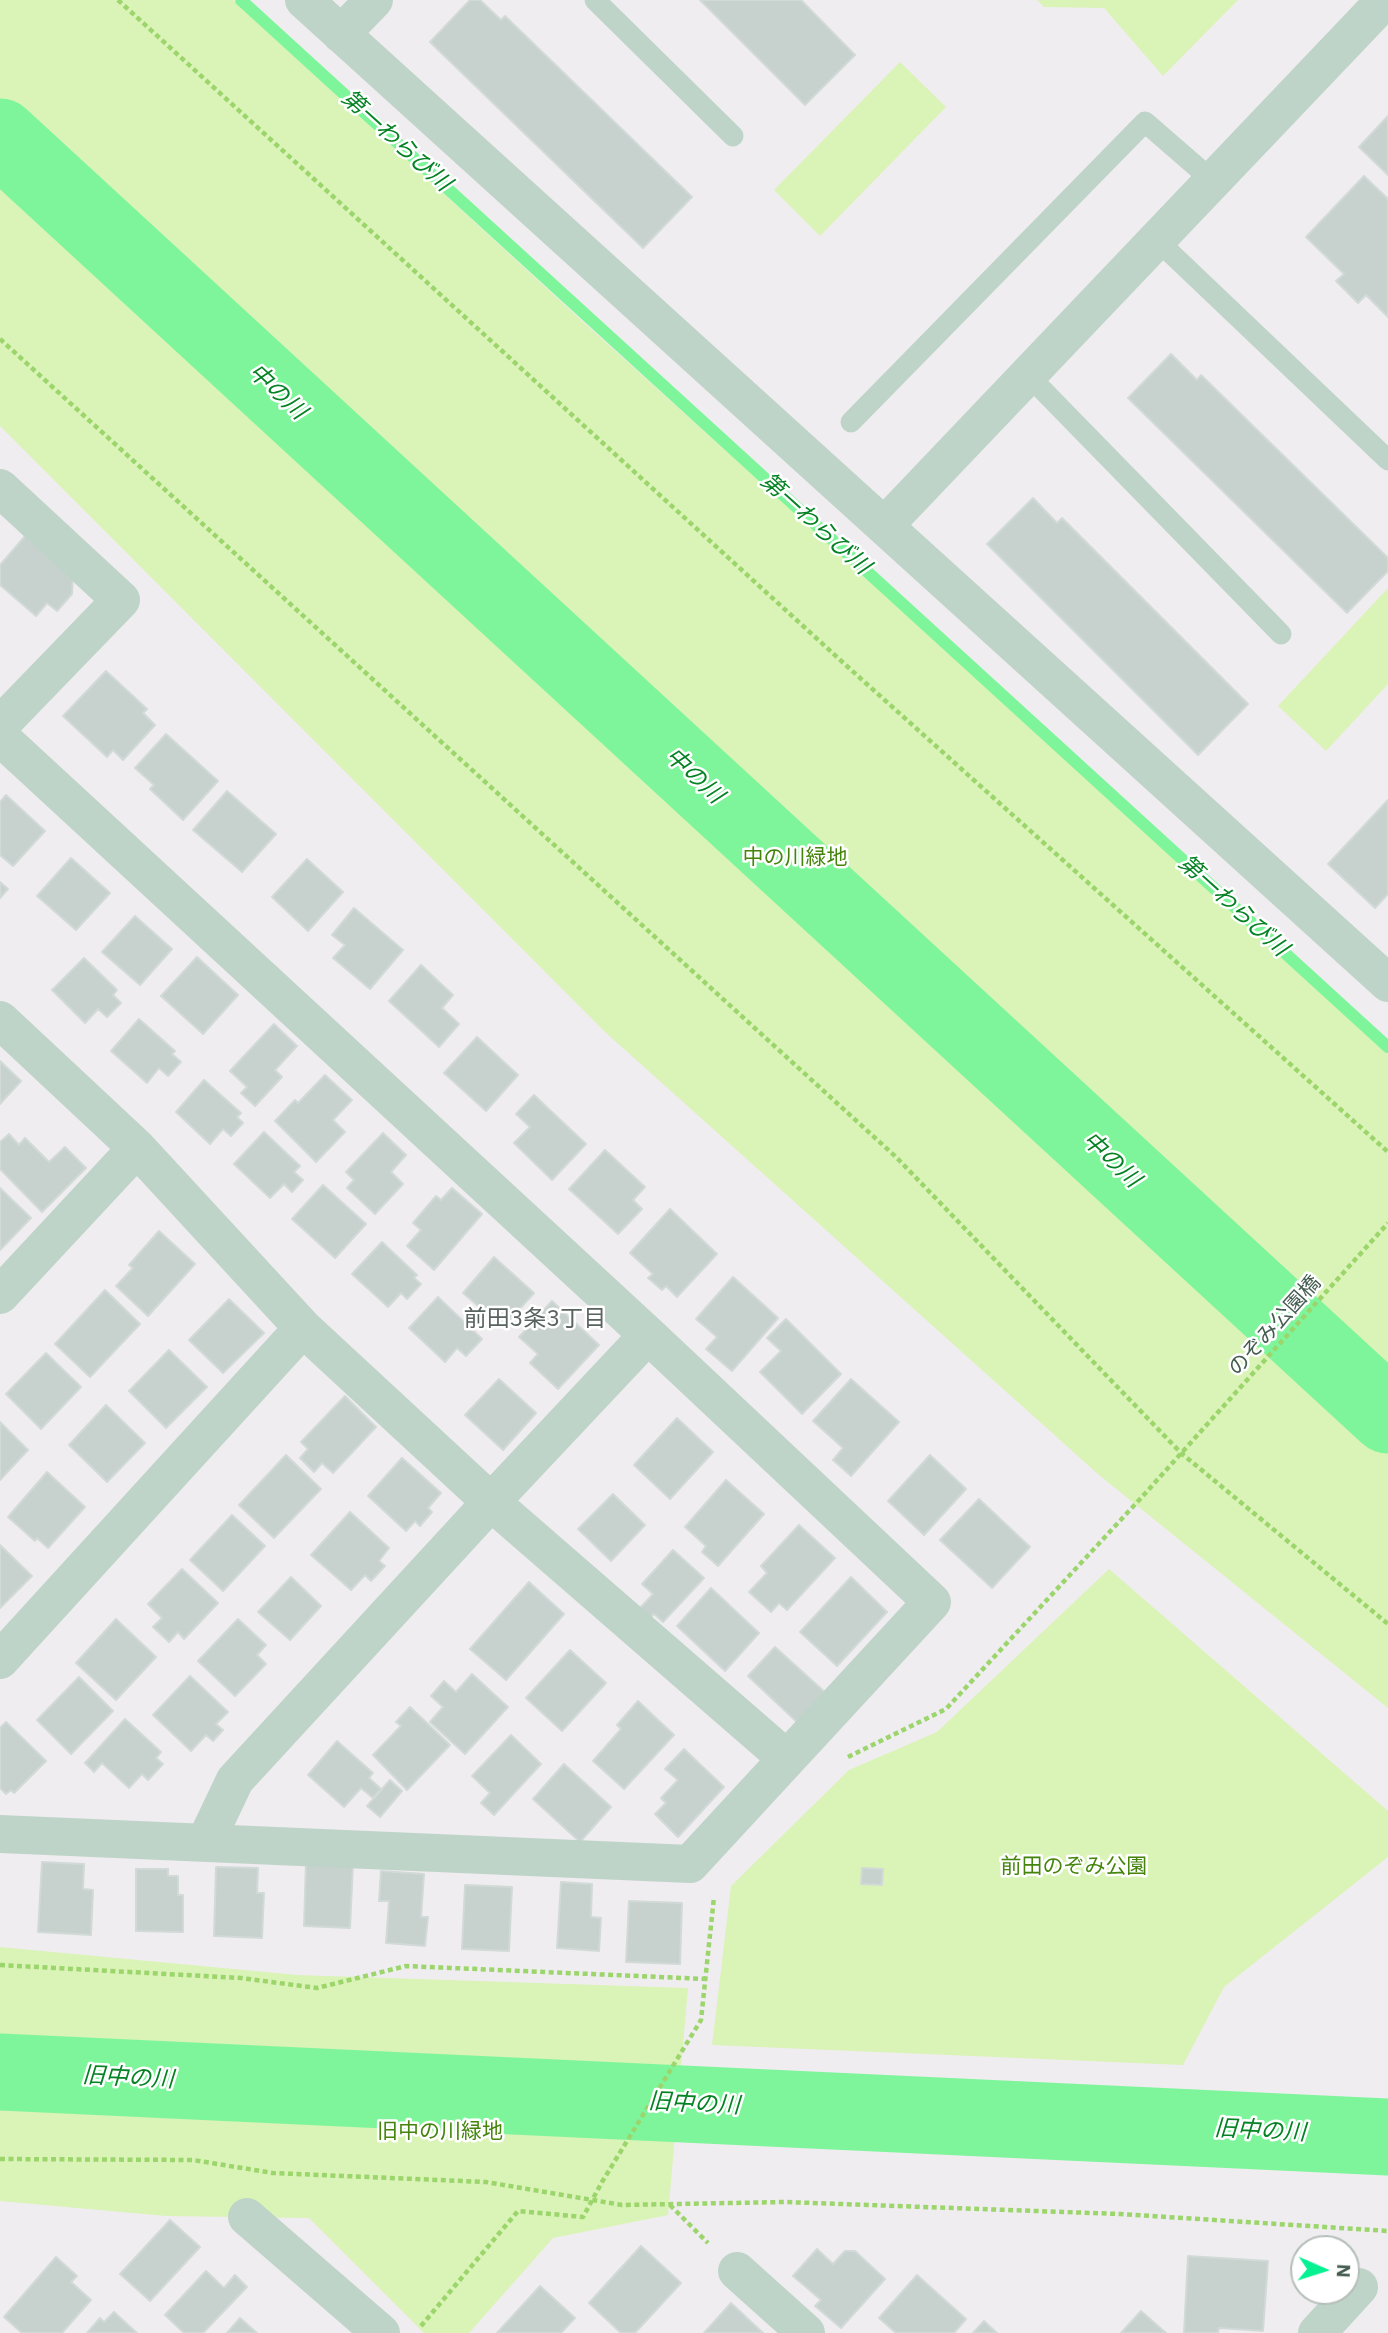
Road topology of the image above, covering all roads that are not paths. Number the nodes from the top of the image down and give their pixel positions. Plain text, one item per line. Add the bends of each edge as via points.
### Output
1 (304, 0) edge
2 (374, 0) edge
3 (595, 0) edge
4 (1385, 0) edge
5 (341, 34) junction
6 (733, 136) dead end
7 (1213, 181) junction
8 (1157, 240) junction
9 (1028, 375) junction
10 (851, 422) dead end
11 (1388, 460) edge
12 (0, 488) edge
13 (884, 526) junction
14 (1281, 634) dead end
15 (0, 725) edge
16 (0, 737) edge
17 (1388, 983) edge
18 (0, 1020) edge
19 (137, 1148) junction
20 (0, 1295) edge
21 (303, 1328) junction
22 (648, 1335) junction
23 (491, 1502) junction
24 (0, 1660) edge
25 (787, 1759) junction
26 (0, 1834) edge
27 (205, 1843) junction
28 (247, 2217) dead end
29 (737, 2271) road end
30 (1343, 2305) edge
31 (382, 2333) edge
32 (806, 2333) edge
33 (1317, 2333) edge

1 - 5 street
2 - 5 street
3 - 6 lane
4 - 7 street
5 - 13 street
7 - 8 street
7 - 10 lane via 1145,122
8 - 9 street
8 - 11 lane
9 - 13 street
9 - 14 lane
12 - 15 street via 121,600
13 - 17 street
16 - 22 street
18 - 19 street
19 - 20 street
19 - 21 street
21 - 23 street
21 - 24 street
22 - 23 street
22 - 25 street via 932,1602
23 - 25 street
23 - 27 street via 235,1780
25 - 27 street via 690,1864
26 - 27 street
28 - 31 street
29 - 32 street
30 - 33 street

